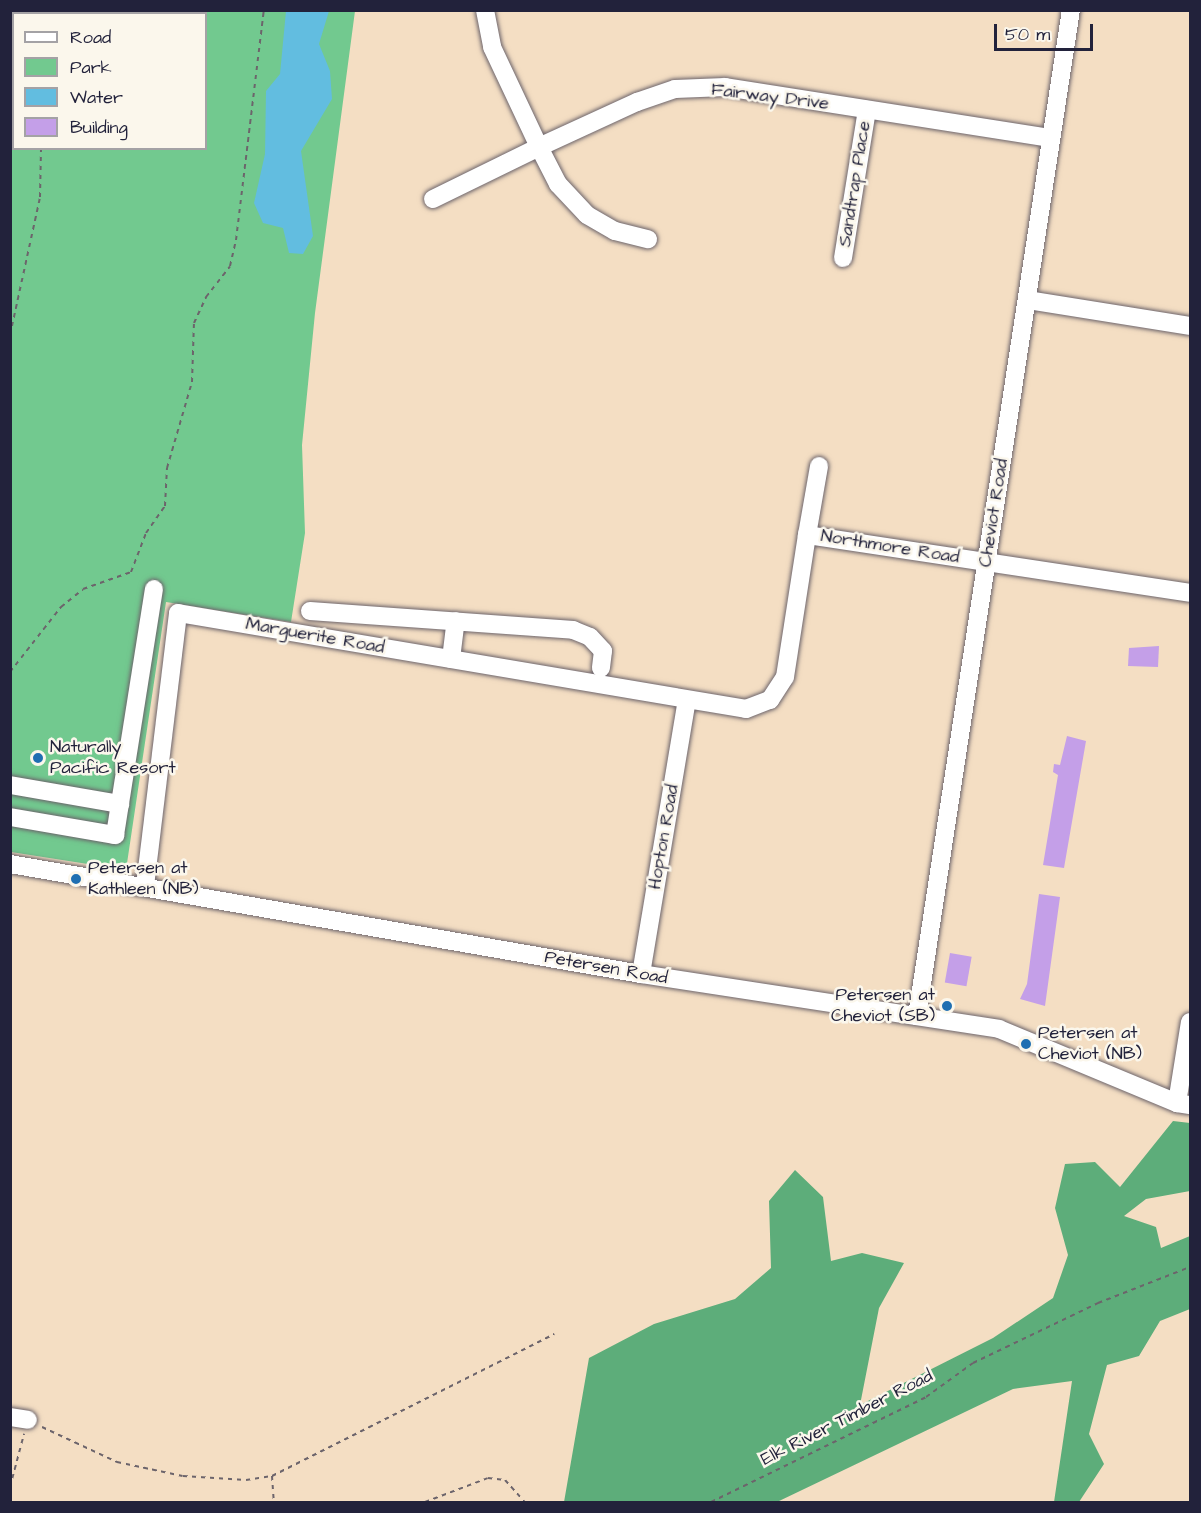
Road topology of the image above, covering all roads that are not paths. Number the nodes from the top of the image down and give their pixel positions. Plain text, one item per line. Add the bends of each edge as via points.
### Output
1 (485, 10) edge
2 (1071, 10) edge
3 (867, 110) junction
4 (1050, 138) junction
5 (539, 147) junction
6 (433, 200) dead end
7 (648, 239) dead end
8 (843, 258) dead end
9 (1028, 300) junction
10 (1191, 326) edge
11 (819, 466) dead end
12 (807, 535) junction
13 (986, 562) junction
14 (154, 589) dead end
15 (1191, 593) edge
16 (310, 610) dead end
17 (456, 621) junction
18 (452, 659) junction
19 (601, 668) dead end
20 (687, 700) junction
21 (10, 785) edge
22 (120, 804) junction
23 (10, 817) edge
24 (10, 864) edge
25 (145, 886) junction
26 (641, 974) junction
27 (917, 1016) junction
28 (1191, 1022) edge
29 (1184, 1104) edge

1 - 5 street via 492,47
2 - 4 street, Cheviot Road
3 - 4 street, Fairway Drive
3 - 5 street, Fairway Drive via 725,87 675,89
3 - 8 street, Sandtrap Place
4 - 9 street, Cheviot Road
5 - 6 street, Fairway Drive
5 - 7 street via 558,184 587,215 615,231
9 - 10 street
9 - 13 street, Cheviot Road
11 - 12 street
12 - 13 street, Northmore Road
12 - 20 street, Northmore Road via 785,677 771,700 746,709
13 - 15 street, Northmore Road
13 - 27 street, Cheviot Road
14 - 22 street
16 - 17 street, Marguerite Road
17 - 18 street
17 - 19 street, Marguerite Road via 573,630 590,637 603,651
18 - 20 street, Marguerite Road
18 - 25 street, Marguerite Road via 178,613
20 - 26 street, Hopton Road
21 - 22 street
22 - 23 street via 115,835
24 - 25 street, Petersen Road
25 - 26 street, Petersen Road
26 - 27 street, Petersen Road
27 - 29 street, Petersen Road via 999,1029
28 - 29 street

